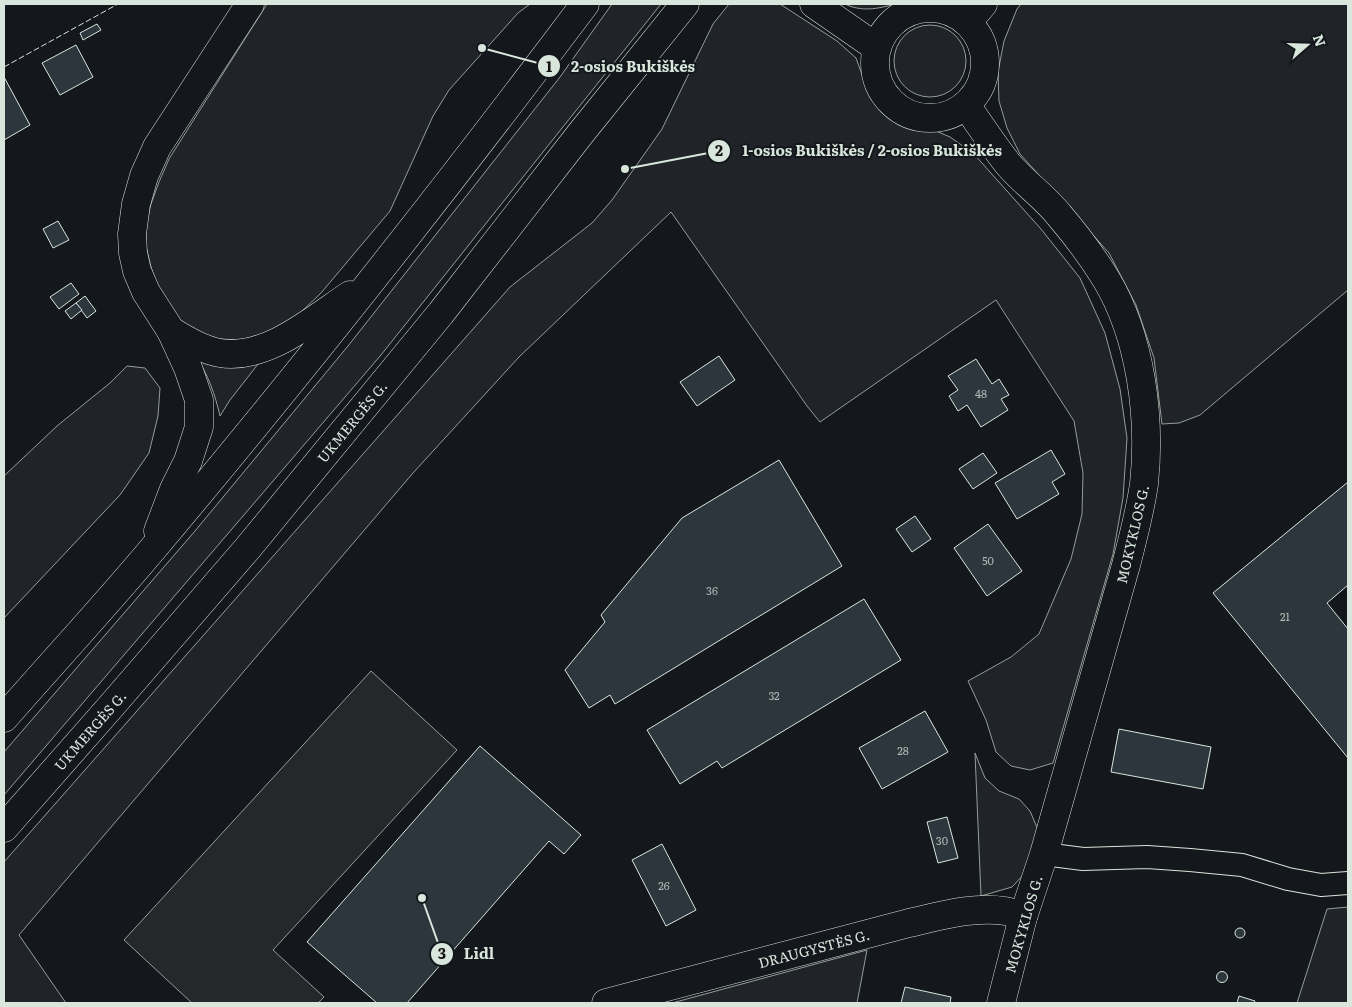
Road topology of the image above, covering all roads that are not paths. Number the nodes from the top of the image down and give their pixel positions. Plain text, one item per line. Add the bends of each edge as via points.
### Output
1 (250, 4) edge
2 (585, 4) edge
3 (685, 4) edge
4 (814, 4) edge
5 (976, 13) edge
6 (876, 47) junction
7 (966, 105) junction
8 (372, 281) junction
9 (171, 331) junction
10 (149, 554) junction
11 (4, 718) edge
12 (4, 828) edge
13 (1044, 854) junction
14 (1348, 883) edge
15 (1024, 917) junction
16 (606, 1003) edge
17 (1000, 1003) edge

1 - 9 main road via 157,147 136,204 132,234 137,271 146,292
2 - 8 main road
3 - 12 main road, UKMERGĖS G. via 441,313 247,549
4 - 6 main road
5 - 6 main road via 932,8 914,10 899,17 885,30
5 - 7 main road via 977,36 984,55 983,74 977,91
6 - 7 main road via 875,62 885,91 907,113 922,118 938,118 953,114
7 - 13 main road, MOKYKLOS G. via 1009,164 1058,214 1106,280 1135,349 1143,390 1146,450 1137,525
8 - 9 main road via 283,340 259,349 236,354 220,353
8 - 10 main road
9 - 10 main road via 198,400 199,427
10 - 11 main road
13 - 14 street via 1082,859 1147,857 1190,860 1242,865 1321,885
13 - 15 main road, MOKYKLOS G.
15 - 16 main road, DRAUGYSTĖS G. via 1007,911 956,912
15 - 17 main road, MOKYKLOS G.

